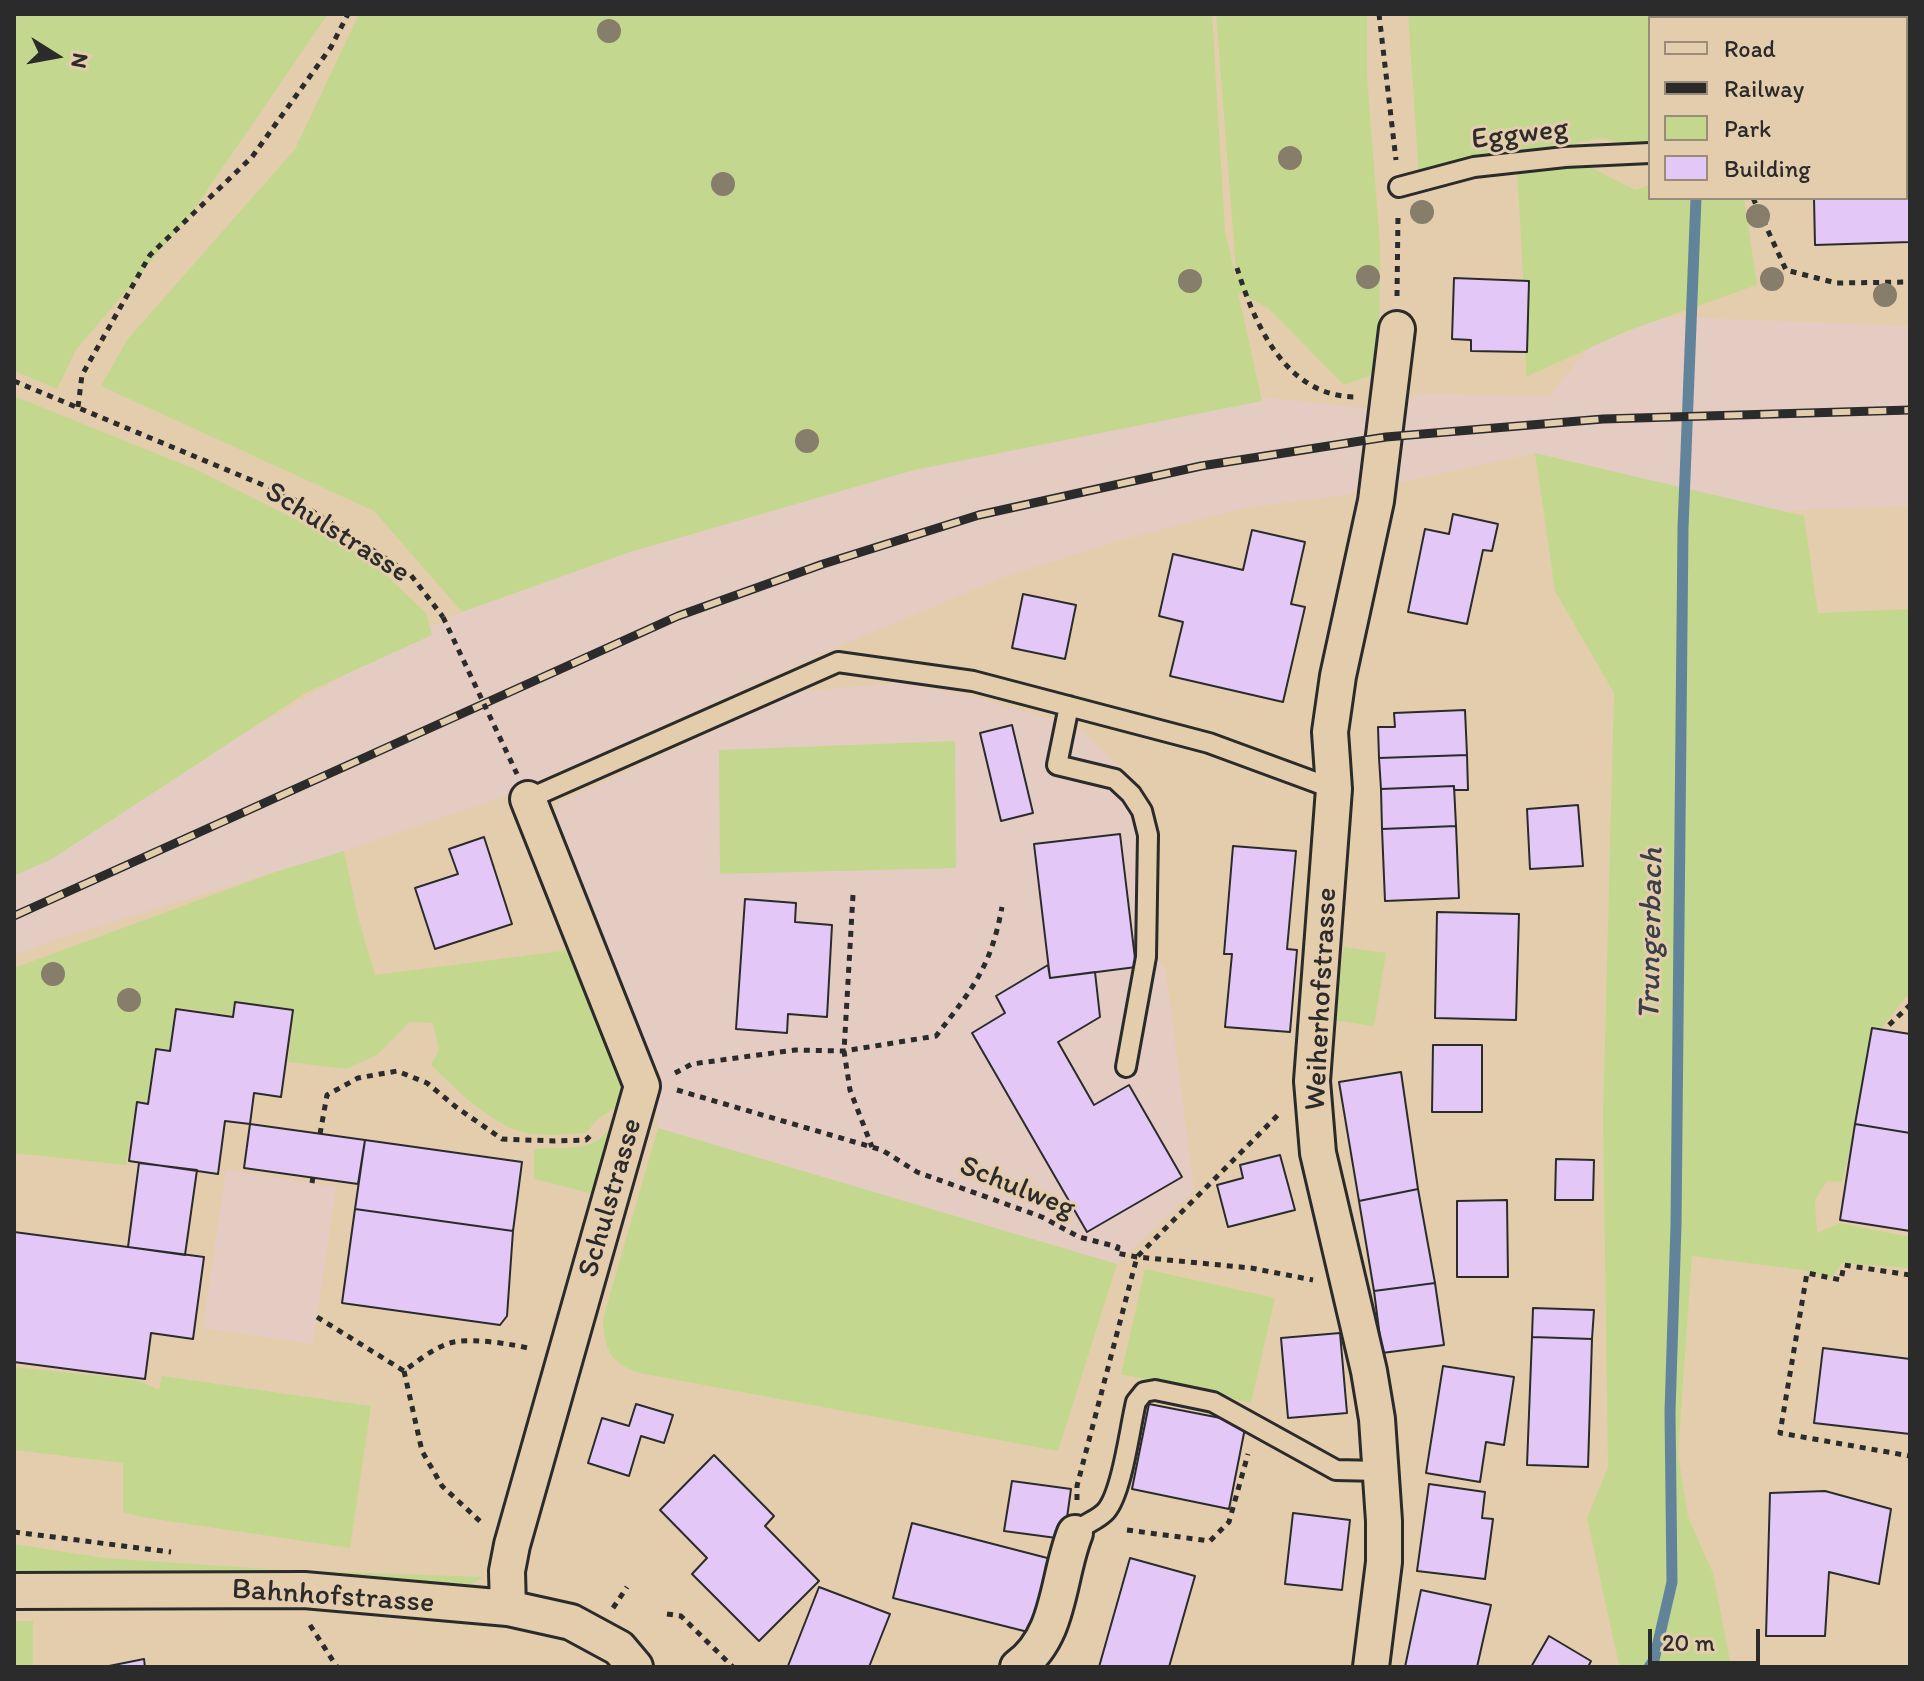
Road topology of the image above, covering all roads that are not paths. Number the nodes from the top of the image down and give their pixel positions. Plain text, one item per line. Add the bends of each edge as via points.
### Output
1 (1648, 153) edge
2 (1399, 187) dead end
3 (1397, 329) dead end
4 (1069, 706) junction
5 (522, 787) joint
6 (1334, 789) junction
7 (1126, 1067) dead end
8 (1380, 1471) junction
9 (1086, 1527) joint
10 (14, 1591) edge
11 (508, 1608) junction
12 (635, 1667) edge
13 (1018, 1667) edge
14 (1371, 1667) edge

1 - 2 lane, Eggweg via 1474,167
3 - 6 street, Weiherhofstrasse via 1376,501 1330,732
4 - 5 lane via 973,681 838,662
4 - 6 lane via 1209,743
4 - 7 lane via 1057,765 1115,779 1142,811 1148,835 1146,957
5 - 11 street, Schulstrasse via 645,1091 512,1545
6 - 8 street, Weiherhofstrasse via 1312,1081 1318,1153 1369,1371
8 - 9 lane via 1336,1470 1213,1402 1144,1392 1136,1402 1117,1491 1109,1508
8 - 14 street, Weiherhofstrasse via 1384,1562
9 - 13 street via 1068,1552 1043,1642
10 - 11 street, Bahnhofstrasse via 304,1590
11 - 12 street, Bahnhofstrasse via 571,1622 619,1648

